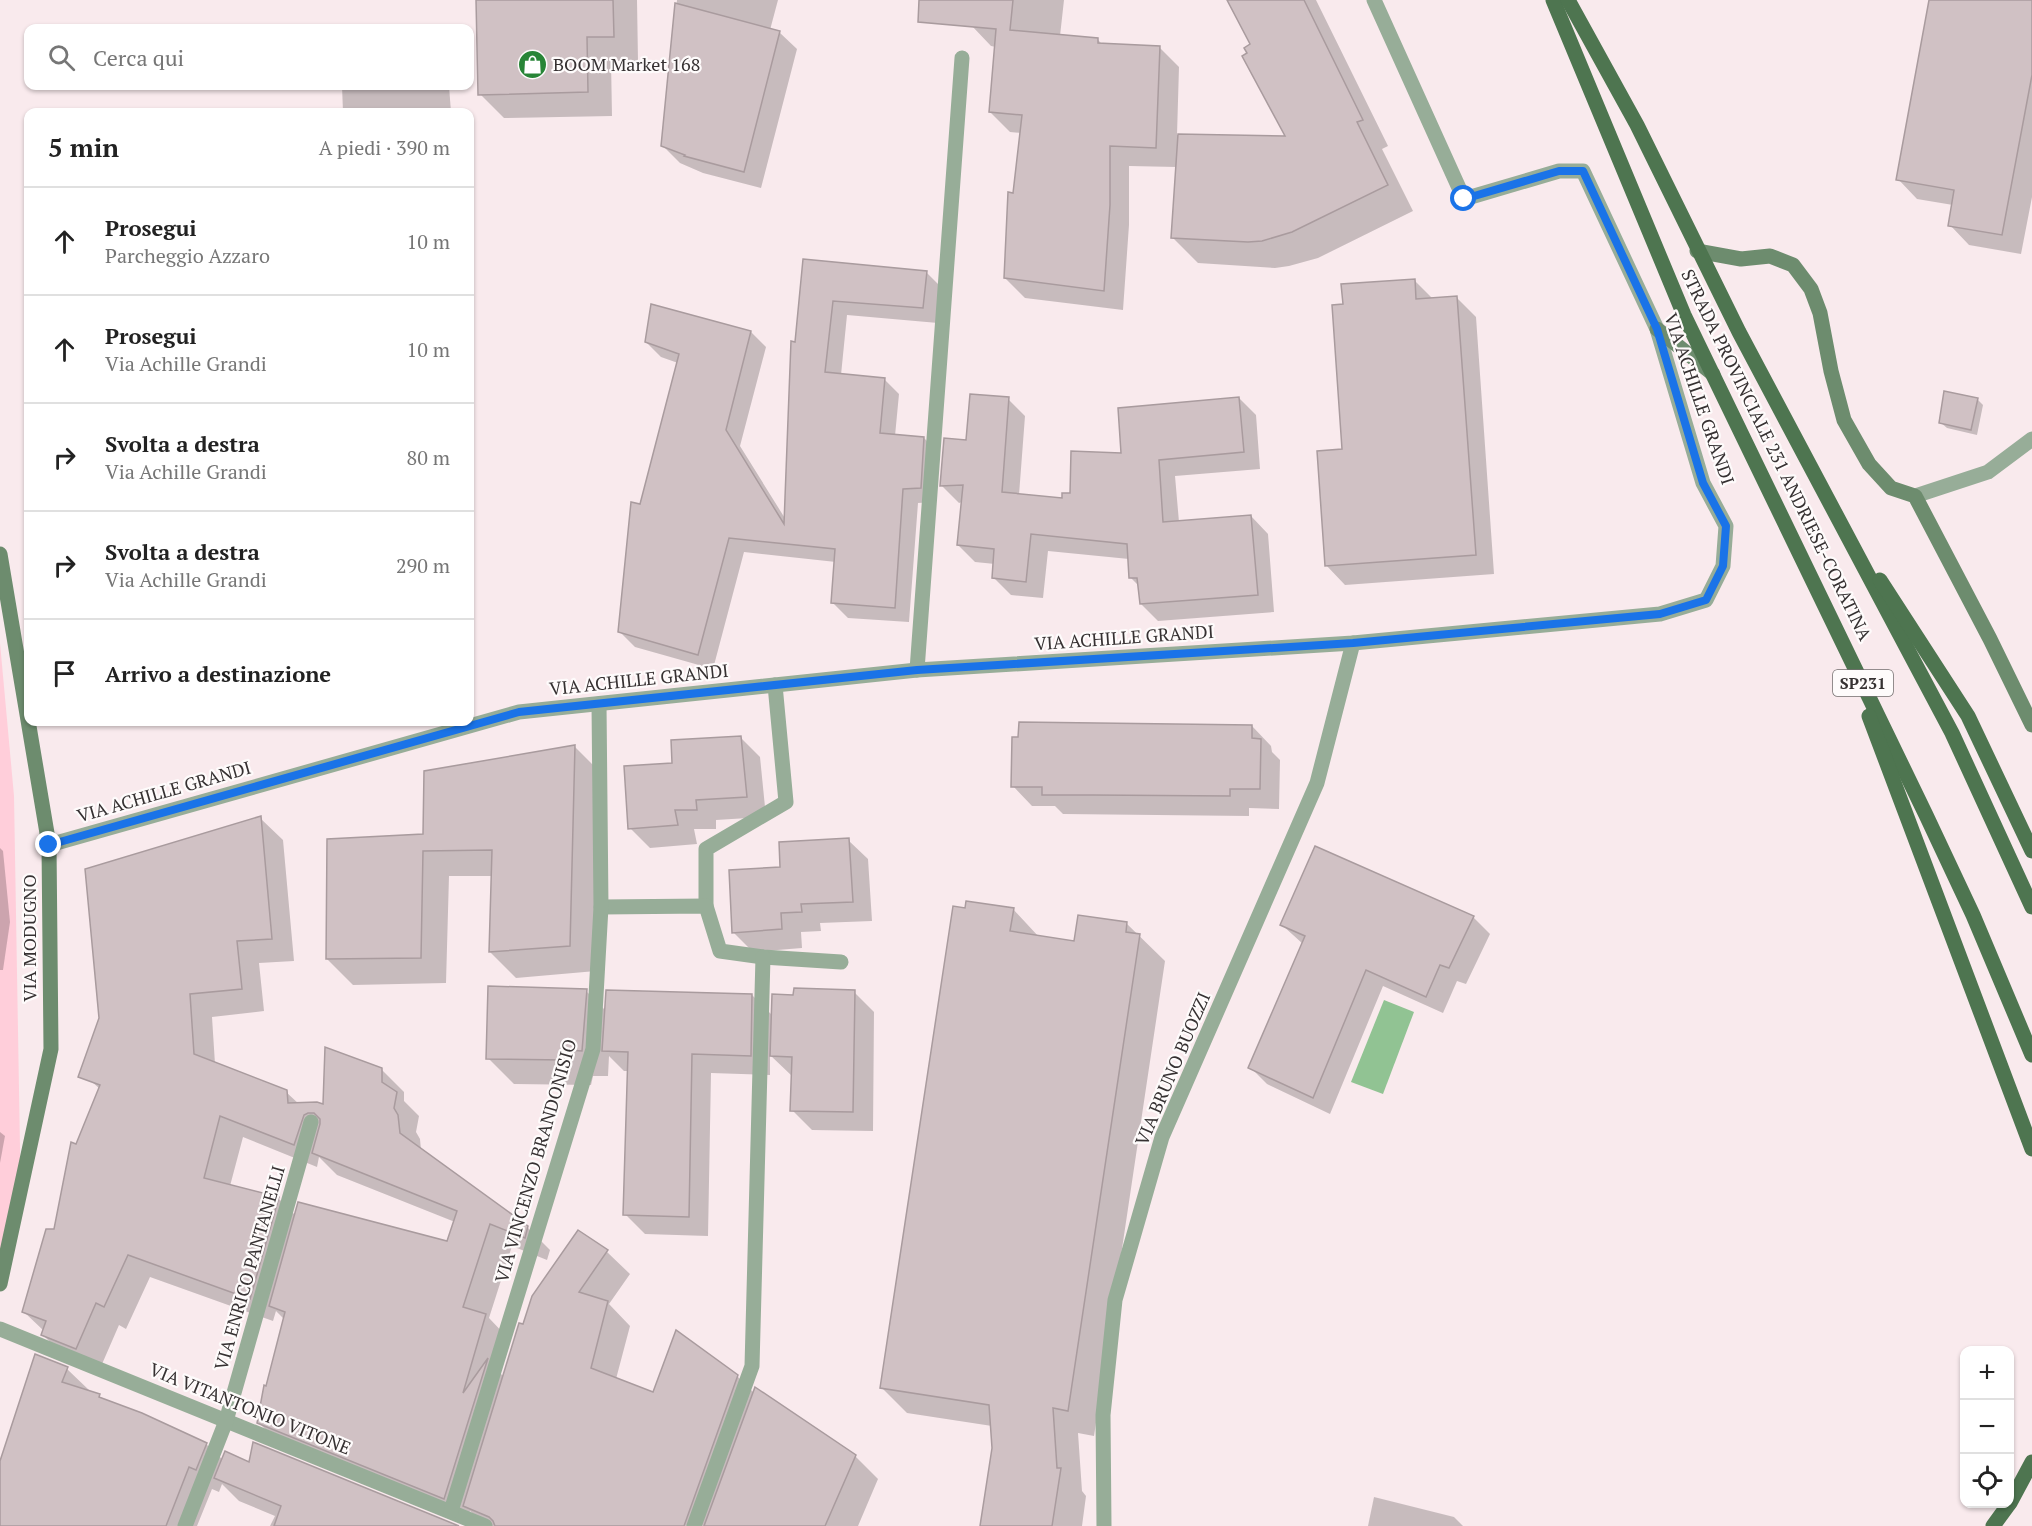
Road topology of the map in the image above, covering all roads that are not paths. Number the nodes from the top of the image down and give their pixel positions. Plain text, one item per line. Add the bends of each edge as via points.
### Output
1 (1374, 0) edge
2 (1553, 0) edge
3 (1568, 0) edge
4 (962, 58) dead end
5 (1697, 251) junction
6 (1657, 329) junction
7 (1714, 375) junction
8 (2032, 439) edge
9 (1824, 494) junction
10 (1915, 496) junction
11 (0, 554) edge
12 (1832, 618) junction
13 (1353, 643) junction
14 (917, 670) junction
15 (775, 685) junction
16 (24, 697) edge
17 (599, 704) junction
18 (474, 725) edge
19 (2032, 725) edge
20 (29, 726) edge
21 (470, 726) edge
22 (49, 845) junction
23 (2032, 851) edge
24 (706, 906) junction
25 (601, 907) junction
26 (2032, 907) edge
27 (763, 957) junction
28 (841, 962) dead end
29 (2032, 1055) edge
30 (311, 1122) dead end
31 (2032, 1149) edge
32 (0, 1284) edge
33 (0, 1329) edge
34 (226, 1421) junction
35 (2032, 1462) edge
36 (2014, 1494) edge
37 (2006, 1508) edge
38 (451, 1511) junction
39 (186, 1526) edge
40 (485, 1526) edge
41 (694, 1526) edge
42 (1104, 1526) edge
43 (1993, 1526) edge

1 - 6 street, VIA ACHILLE GRANDI via 1464,199 1559,171 1583,171
2 - 7 main road, STRADA PROVINCIALE 231 ANDRIESE-CORATINA / SP231 via 1684,315
3 - 5 main road, STRADA PROVINCIALE 231 ANDRIESE-CORATINA / SP231 via 1637,125
4 - 14 street
5 - 9 main road, STRADA PROVINCIALE 231 ANDRIESE-CORATINA / SP231
5 - 10 street via 1741,259 1770,256 1793,265 1811,289 1820,313 1844,420 1869,464 1891,488
6 - 7 street
6 - 13 street, VIA ACHILLE GRANDI via 1703,483 1726,526 1723,566 1706,600 1660,614
7 - 12 main road, STRADA PROVINCIALE 231 ANDRIESE-CORATINA / SP231
8 - 10 street via 1988,472
9 - 23 main road via 1968,716
9 - 26 main road, STRADA PROVINCIALE 231 ANDRIESE-CORATINA / SP231 via 1952,733
10 - 19 street
11 - 16 street, VIA MODUGNO
12 - 29 main road, STRADA PROVINCIALE 231 ANDRIESE-CORATINA / SP231 via 1973,915
12 - 31 main road
13 - 14 street, VIA ACHILLE GRANDI
13 - 42 street, VIA BRUNO BUOZZI via 1317,783 1162,1137 1114,1300 1103,1415
14 - 15 street, VIA ACHILLE GRANDI
15 - 17 street, VIA ACHILLE GRANDI
15 - 24 street via 786,802 706,849
17 - 18 street, VIA ACHILLE GRANDI via 519,712
17 - 25 street, VIA VINCENZO BRANDONISIO
20 - 22 street, VIA MODUGNO
21 - 22 street, VIA ACHILLE GRANDI
22 - 32 street, VIA MODUGNO via 51,1049
24 - 25 street
24 - 27 street via 720,951
25 - 38 street, VIA VINCENZO BRANDONISIO via 592,1049
27 - 28 street
27 - 41 street via 753,1366
30 - 34 street, VIA ENRICO PANTANELLI
33 - 34 street, VIA VITANTONIO VITONE
34 - 38 street, VIA VITANTONIO VITONE
34 - 39 street, VIA ENRICO PANTANELLI
35 - 36 main road
37 - 43 main road
38 - 40 street, VIA VITANTONIO VITONE

